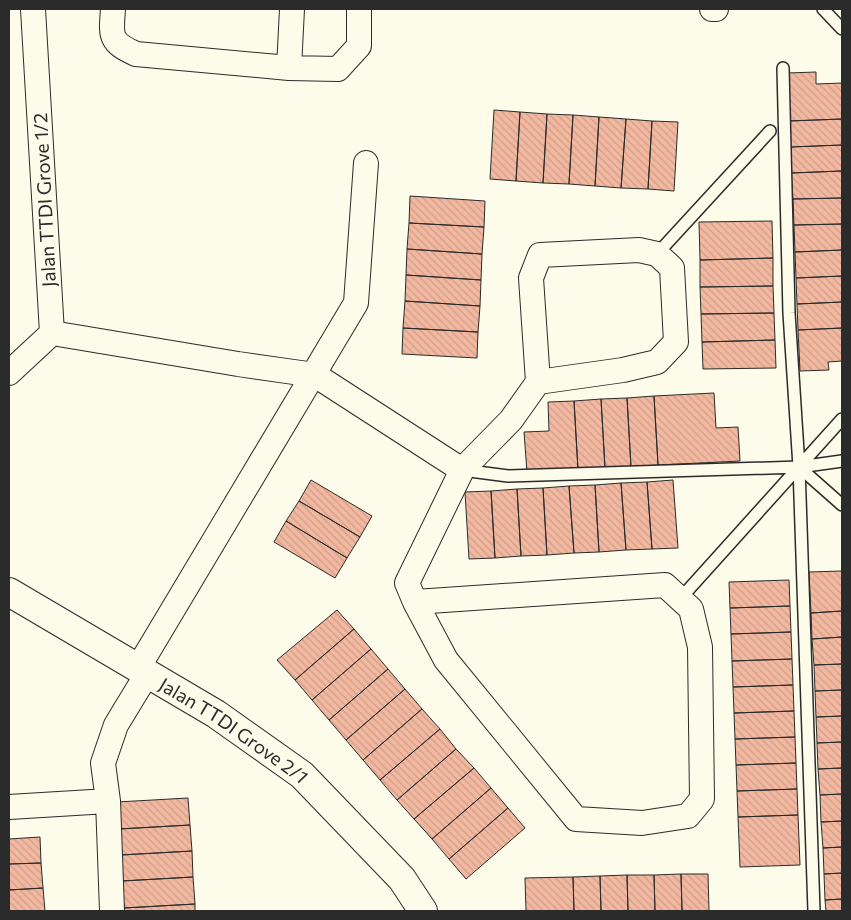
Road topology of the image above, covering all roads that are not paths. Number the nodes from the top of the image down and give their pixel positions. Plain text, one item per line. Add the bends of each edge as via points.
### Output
1 (33, 9) edge
2 (113, 9) edge
3 (292, 9) edge
4 (359, 9) edge
5 (823, 9) edge
6 (842, 29) edge
7 (289, 68) junction
8 (783, 68) dead end
9 (770, 131) dead end
10 (366, 163) dead end
11 (648, 252) junction
12 (52, 333) junction
13 (9, 373) edge
14 (315, 375) junction
15 (538, 382) junction
16 (842, 420) edge
17 (842, 461) edge
18 (799, 467) junction
19 (462, 470) junction
20 (842, 505) edge
21 (9, 592) edge
22 (680, 599) junction
23 (415, 602) junction
24 (143, 671) junction
25 (108, 801) junction
26 (9, 807) edge
27 (112, 911) edge
28 (423, 911) edge
29 (814, 911) edge

1 - 12 street, Jalan TTDI Grove 1/2
2 - 7 street via 112,34 120,47 136,54
3 - 7 street
4 - 7 street via 359,46 338,69
5 - 6 lane
8 - 18 lane via 789,313
9 - 11 lane
10 - 14 street via 356,304
11 - 15 street via 540,255 531,278
11 - 15 street via 672,268 676,342 657,362
12 - 13 street
12 - 14 street
14 - 19 street
14 - 24 street
15 - 19 street via 511,420
16 - 18 lane
17 - 18 lane
18 - 19 lane via 508,476
18 - 20 lane
18 - 22 lane
18 - 29 lane
19 - 23 street via 407,583
21 - 24 street, Jalan TTDI Grove 2/1
22 - 23 street via 665,585
22 - 23 street via 691,609 700,647 702,799 688,816 642,823 576,819 446,660
24 - 25 street via 116,725 103,763
24 - 28 street, Jalan TTDI Grove 2/1 via 216,714 302,774 402,880
25 - 26 street
25 - 27 street

